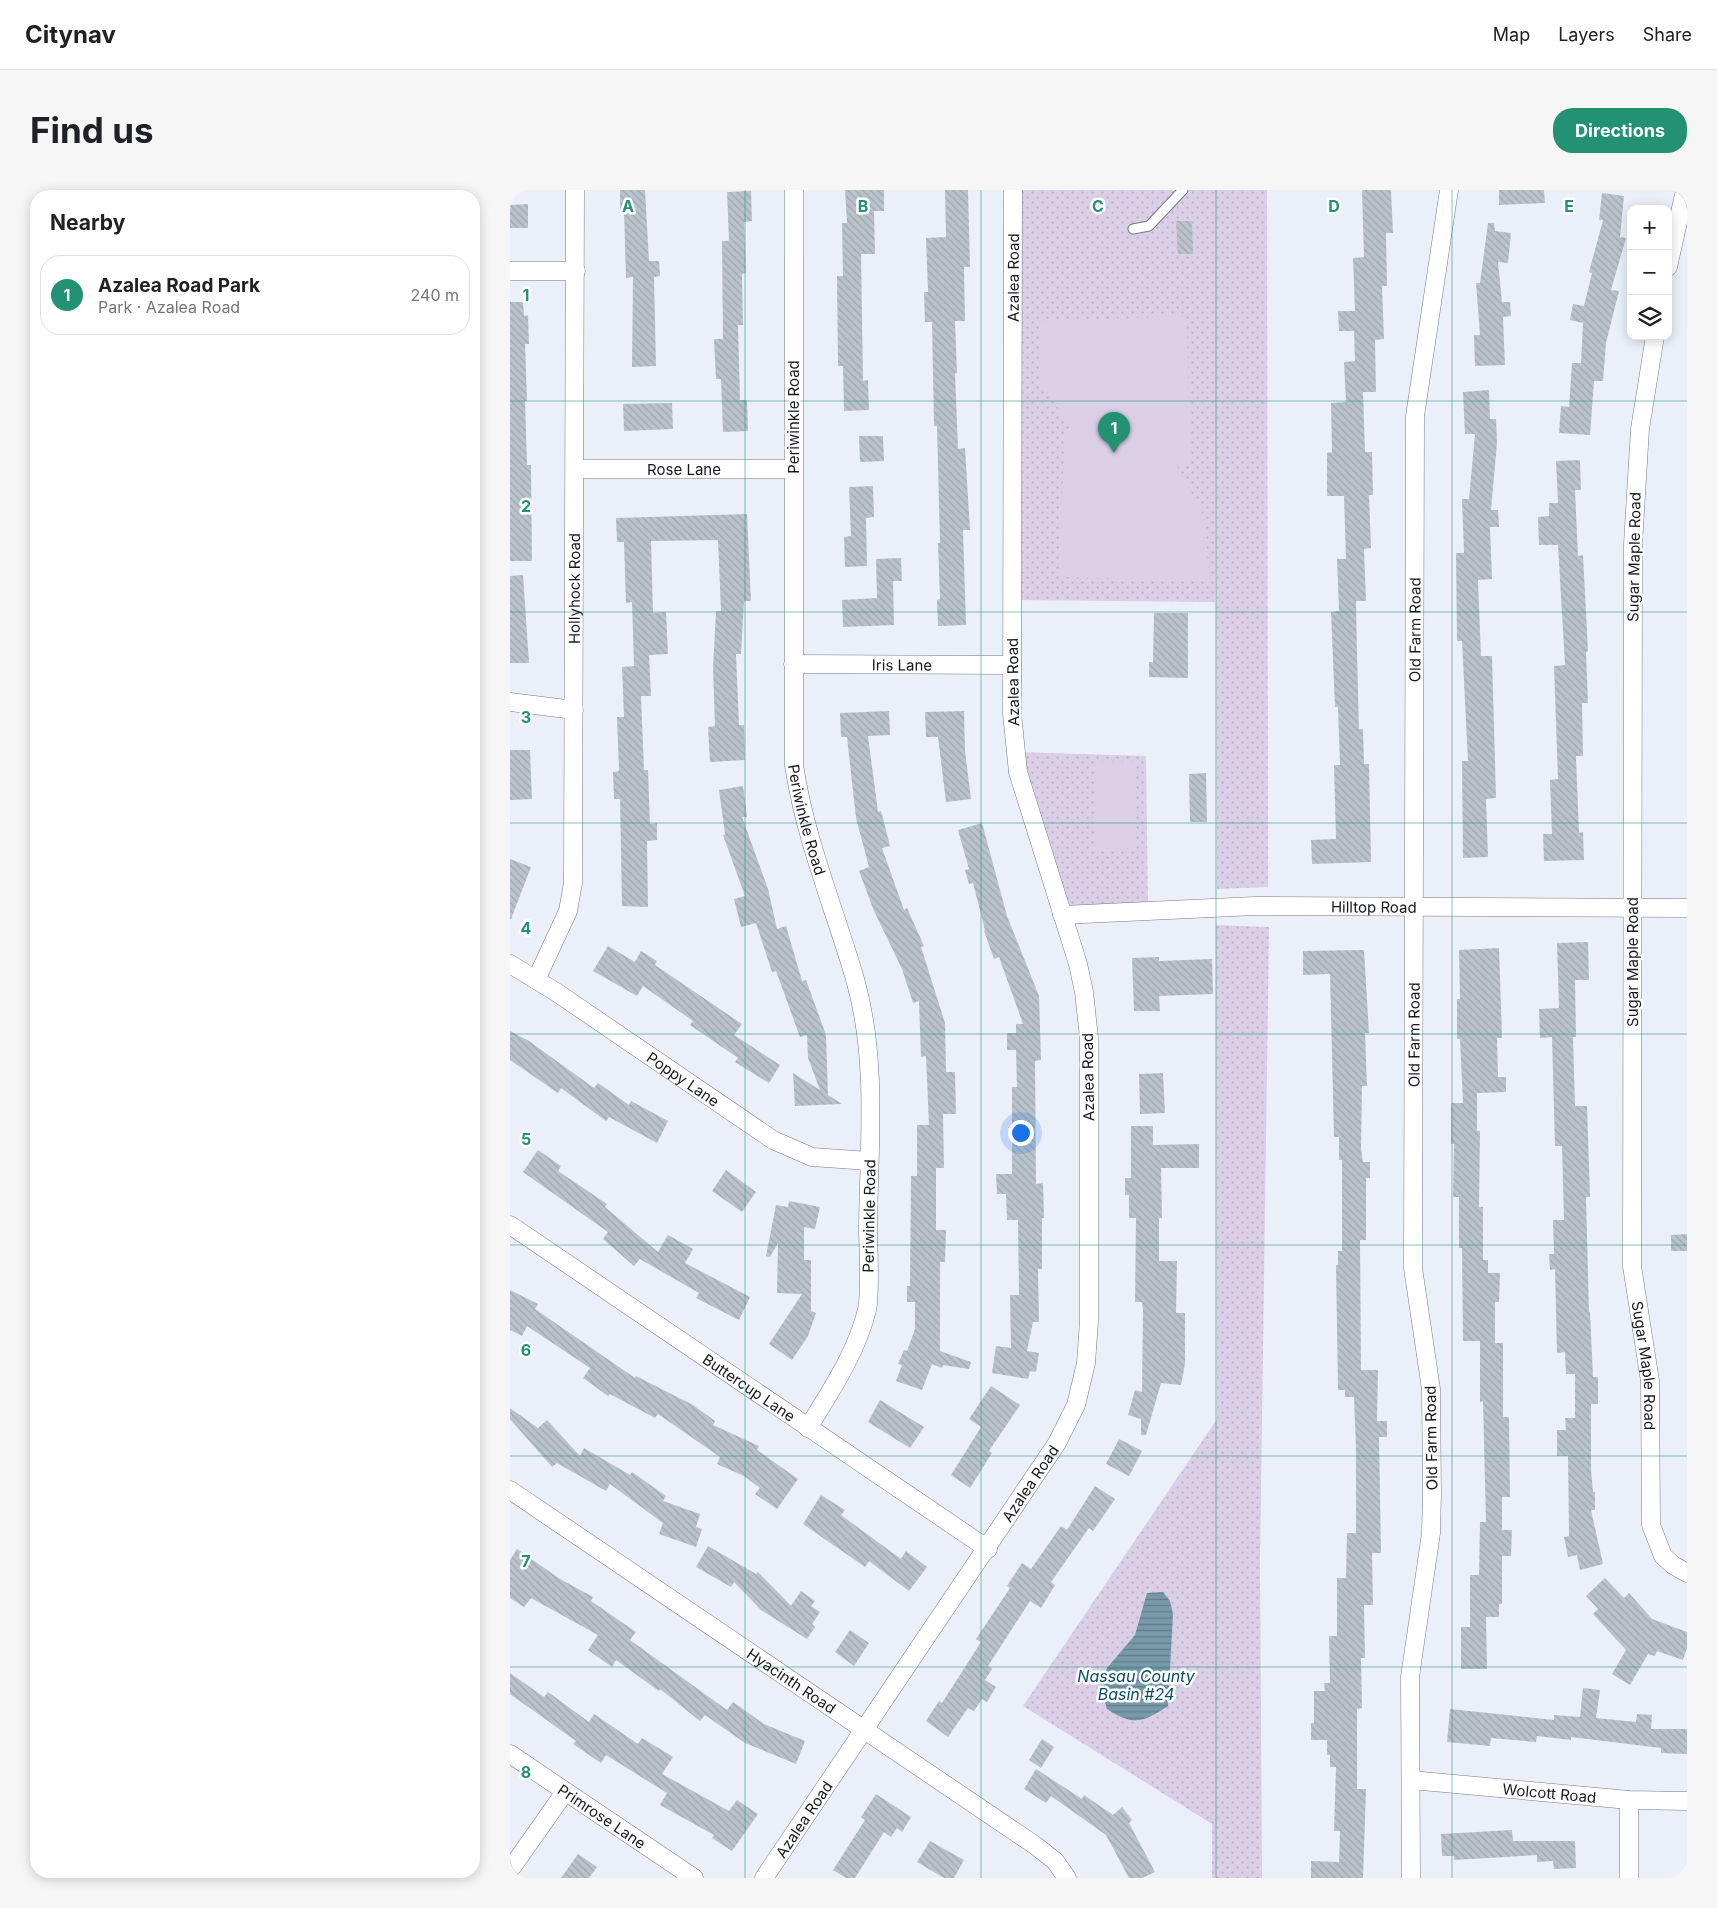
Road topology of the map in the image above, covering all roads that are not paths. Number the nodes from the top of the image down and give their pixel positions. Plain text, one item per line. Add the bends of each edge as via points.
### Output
1 (575, 190) edge
2 (794, 190) edge
3 (1014, 190) edge
4 (1182, 190) edge
5 (1449, 190) edge
6 (1685, 190) edge
7 (1133, 229) dead end
8 (1672, 250) edge
9 (510, 271) edge
10 (576, 271) junction
11 (1654, 340) edge
12 (575, 469) junction
13 (793, 469) junction
14 (793, 664) junction
15 (1012, 665) junction
16 (510, 702) edge
17 (574, 710) junction
18 (1414, 907) junction
19 (1632, 908) junction
20 (1687, 908) edge
21 (1062, 915) junction
22 (510, 964) edge
23 (536, 980) junction
24 (869, 1161) junction
25 (510, 1225) edge
26 (808, 1428) junction
27 (510, 1490) edge
28 (988, 1549) junction
29 (1687, 1573) edge
30 (864, 1730) junction
31 (510, 1754) edge
32 (1411, 1780) junction
33 (565, 1792) junction
34 (1629, 1800) junction
35 (1687, 1800) edge
36 (510, 1870) edge
37 (694, 1878) edge
38 (764, 1878) edge
39 (1067, 1878) edge
40 (1411, 1878) edge
41 (1629, 1878) edge

1 - 10 street, Hollyhock Road
2 - 13 street, Periwinkle Road
3 - 15 street, Azalea Road
4 - 7 lane via 1150,226
5 - 18 street, Old Farm Road via 1414,416
6 - 8 street
9 - 10 street
10 - 12 street, Hollyhock Road
11 - 19 street, Sugar Maple Road via 1640,429 1633,544
12 - 13 street, Rose Lane
12 - 17 street, Hollyhock Road
13 - 14 street, Periwinkle Road
14 - 15 street, Iris Lane
14 - 24 street, Periwinkle Road via 794,765 799,800 855,980 867,1032 871,1081
15 - 21 street, Azalea Road via 1012,713 1018,772
16 - 17 street
17 - 23 street, Hollyhock Road via 573,883 568,911
18 - 19 street, Hilltop Road
18 - 21 street, Hilltop Road via 1255,906
18 - 32 street, Old Farm Road via 1413,1268 1431,1389 1432,1494 1431,1533 1410,1677
19 - 20 street, Hilltop Road
19 - 29 street, Sugar Maple Road via 1632,1266 1650,1381 1651,1525 1663,1556
21 - 28 street, Azalea Road via 1078,964 1089,1038 1089,1321 1086,1363 1076,1405 1058,1444
22 - 23 street, Poppy Lane
23 - 24 street, Poppy Lane via 773,1140 812,1157
24 - 26 street, Periwinkle Road via 867,1308 852,1354
25 - 26 street, Buttercup Lane
26 - 28 street, Buttercup Lane
27 - 30 street, Hyacinth Road
28 - 30 street, Azalea Road
30 - 38 street, Azalea Road
30 - 39 street, Hyacinth Road via 1036,1846 1055,1861
31 - 33 street, Primrose Lane
32 - 34 street, Wolcott Road
32 - 40 street, Old Farm Road
33 - 36 street
33 - 37 street, Primrose Lane
34 - 35 street, Wolcott Road
34 - 41 street

